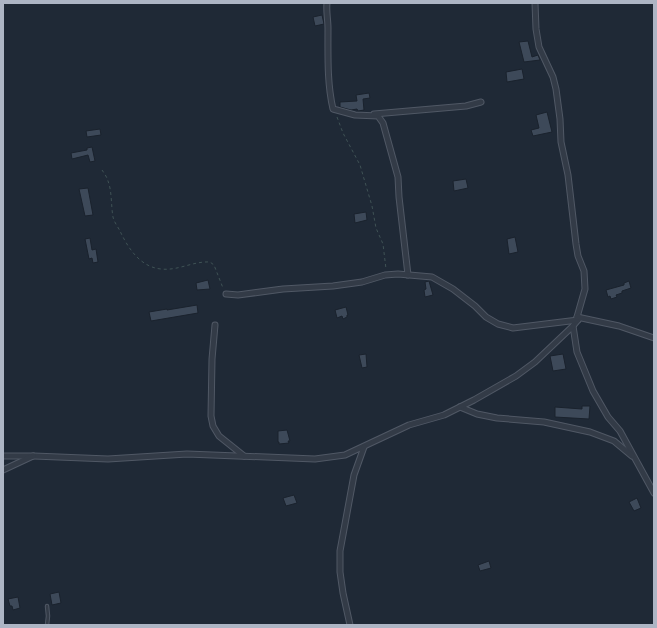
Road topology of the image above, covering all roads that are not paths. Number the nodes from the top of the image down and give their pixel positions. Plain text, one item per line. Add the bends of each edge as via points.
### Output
1 (327, 3) edge
2 (535, 3) edge
3 (481, 102) dead end
4 (369, 115) junction
5 (408, 275) junction
6 (226, 294) road end
7 (578, 318) junction
8 (215, 325) dead end
9 (573, 326) junction
10 (654, 338) edge
11 (460, 407) junction
12 (364, 447) junction
13 (3, 456) edge
14 (34, 456) junction
15 (245, 457) junction
16 (634, 457) junction
17 (3, 470) edge
18 (654, 493) edge
19 (47, 606) dead end
20 (47, 625) edge
21 (350, 625) edge

1 - 4 street via 329,92 333,110
2 - 7 street via 539,47 556,89 576,244 584,271 585,289
3 - 4 street via 466,106
4 - 5 street via 378,116 383,123 398,177
5 - 6 street via 388,275 333,286
5 - 7 street via 432,277 466,298 486,317 513,328
7 - 9 street
7 - 10 street via 619,326
8 - 15 street via 212,359 213,426 219,436
9 - 11 street via 535,362 516,376
9 - 16 street via 577,352 593,391
11 - 12 street via 444,415 409,425
11 - 16 street via 497,418 544,422 590,432 614,441
12 - 15 street via 345,455 321,459
12 - 21 street via 354,475 340,551 340,572
13 - 14 street
14 - 15 street via 108,459 171,454
14 - 17 street
16 - 18 street
19 - 20 lane

